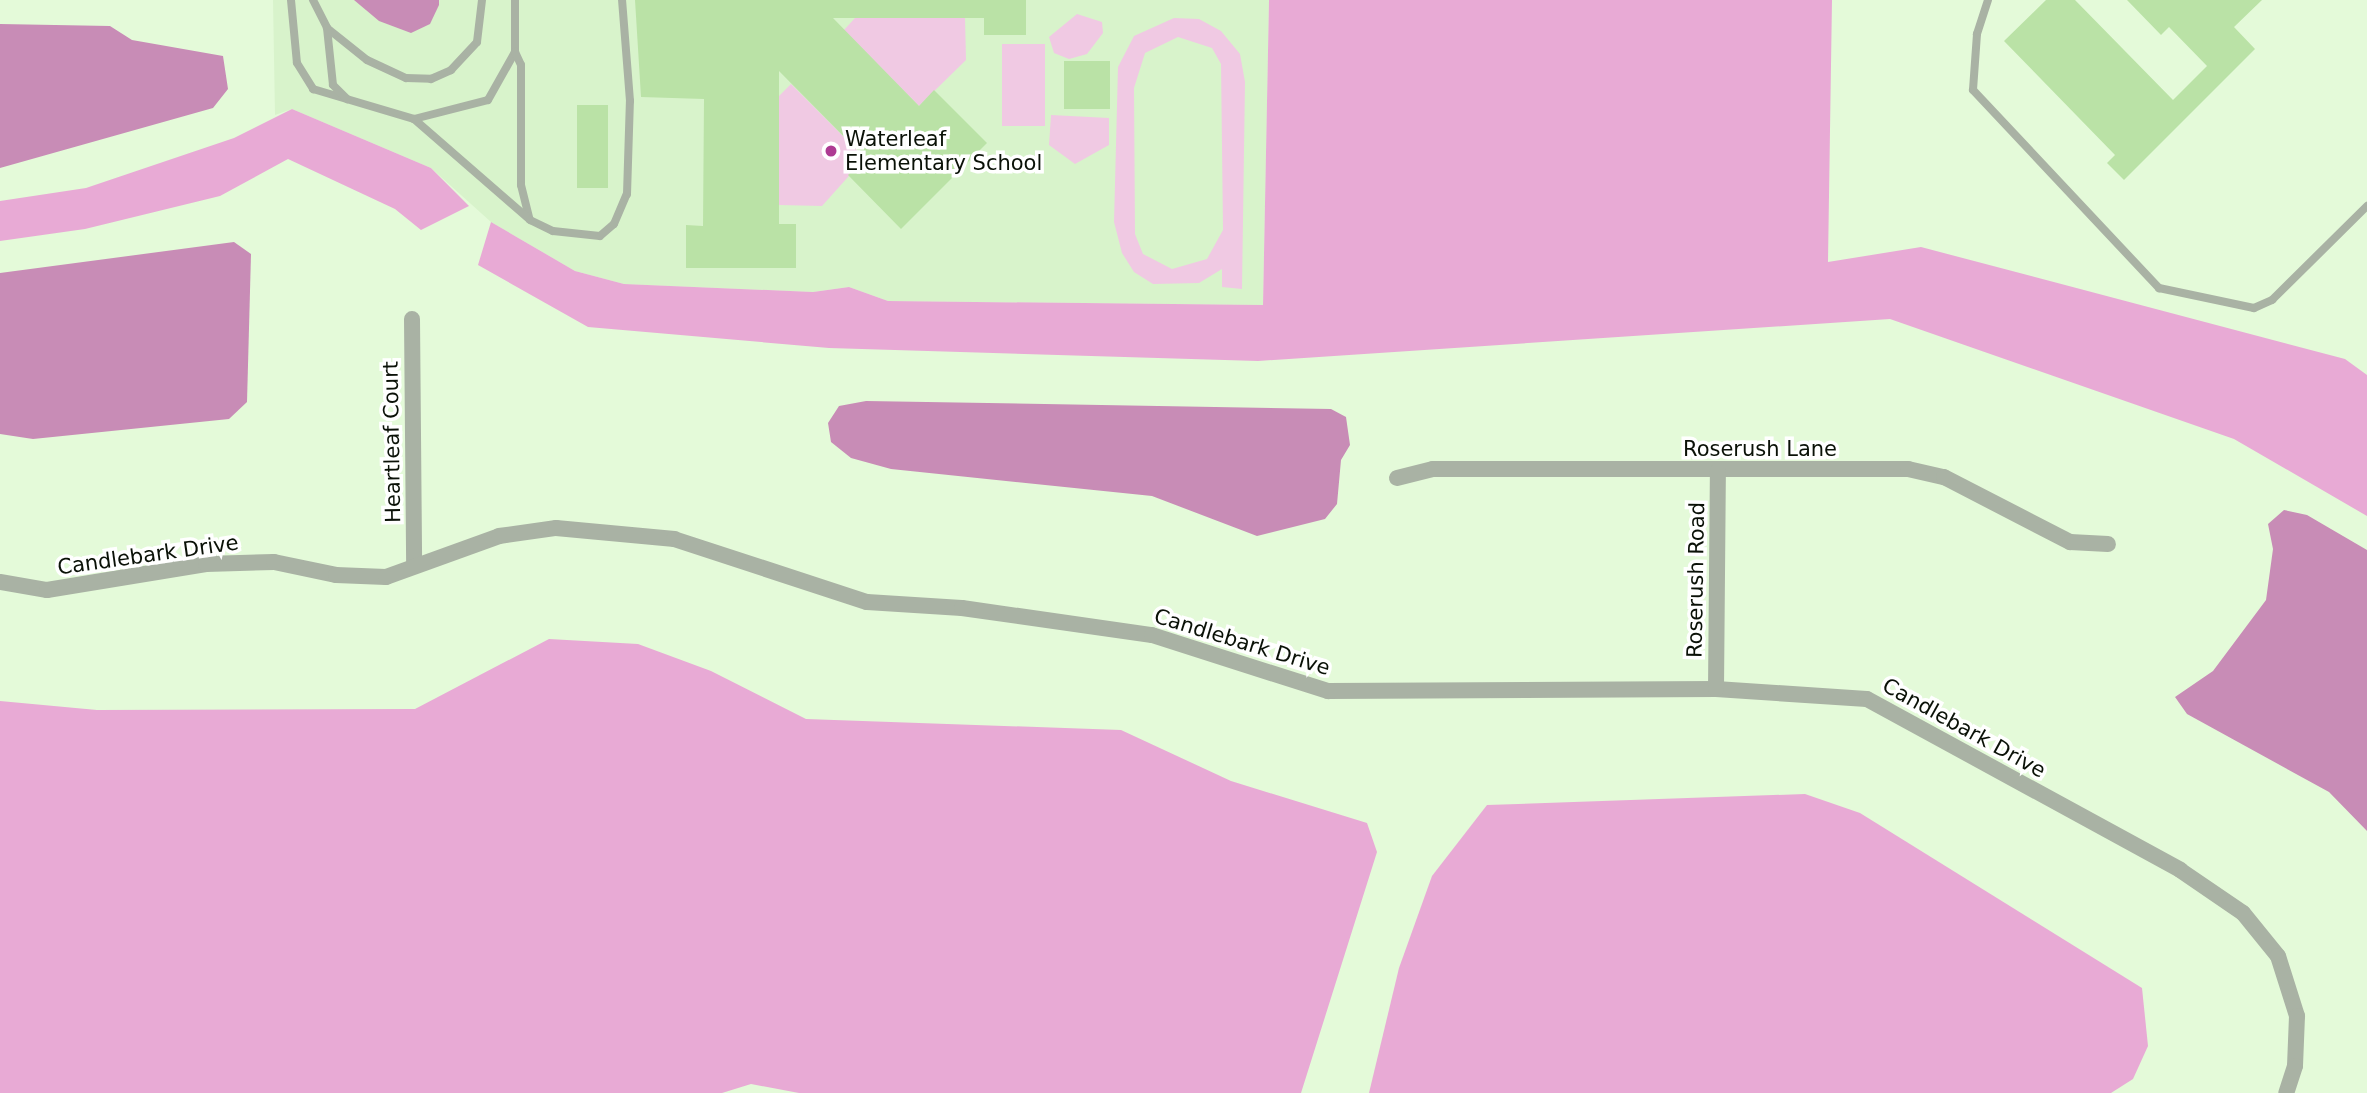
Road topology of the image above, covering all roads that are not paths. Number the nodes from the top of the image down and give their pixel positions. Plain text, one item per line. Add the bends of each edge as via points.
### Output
1 (291, 0) edge
2 (313, 0) edge
3 (482, 0) edge
4 (515, 0) edge
5 (622, 0) edge
6 (1988, 0) edge
7 (327, 28) junction
8 (516, 52) junction
9 (349, 101) junction
10 (414, 119) junction
11 (2367, 206) edge
12 (530, 220) junction
13 (412, 318) dead end
14 (1718, 471) junction
15 (1397, 478) dead end
16 (2108, 544) dead end
17 (414, 564) junction
18 (0, 582) edge
19 (1716, 689) junction
20 (2286, 1093) edge

1 - 9 lane via 298,63 313,89
2 - 7 lane
3 - 7 lane via 477,42 451,70 431,79 406,78 367,60
4 - 8 lane
5 - 12 lane via 630,101 627,194 614,224 600,236 553,231
6 - 11 lane via 1977,34 1973,90 2159,288 2254,308 2272,300
7 - 9 lane via 333,85
8 - 10 lane via 488,100
8 - 12 lane via 522,65 521,185
9 - 10 lane
10 - 12 lane
13 - 17 street, Heartleaf Court
14 - 15 street, Roserush Lane via 1433,469
14 - 16 street, Roserush Lane via 1908,469 1944,477 2070,542
14 - 19 street, Roserush Road
17 - 18 street, Candlebark Drive via 386,577 336,575 274,562 206,564 47,590
17 - 19 street, Candlebark Drive via 499,536 582,530 699,546 867,603 973,609 1152,635 1328,691
19 - 20 street, Candlebark Drive via 1867,698 2180,870 2243,913 2278,956 2297,1016 2295,1066

